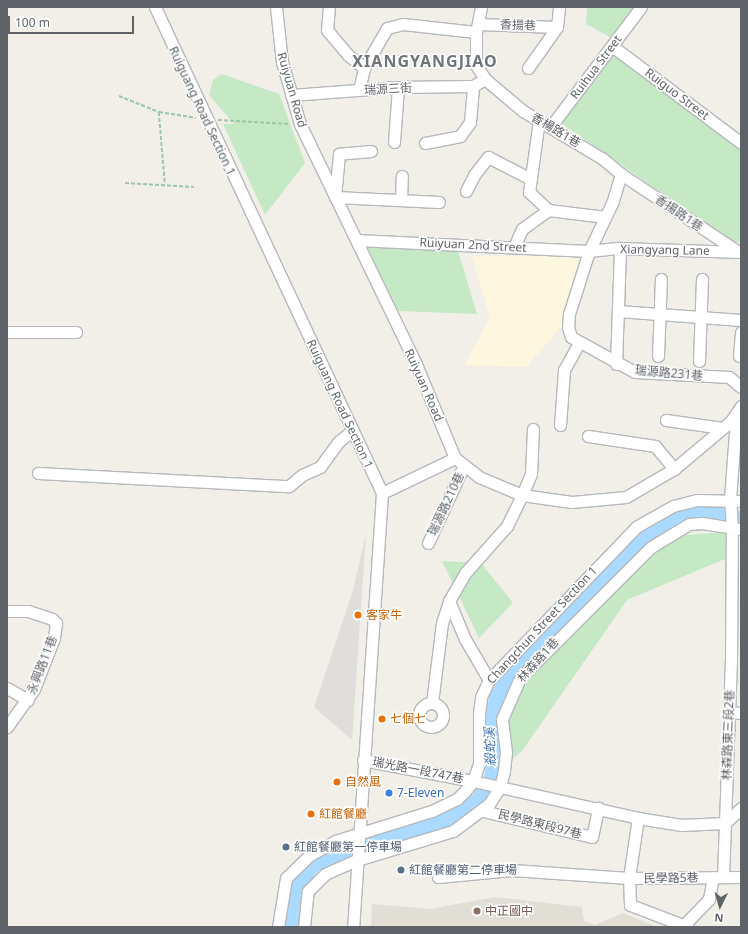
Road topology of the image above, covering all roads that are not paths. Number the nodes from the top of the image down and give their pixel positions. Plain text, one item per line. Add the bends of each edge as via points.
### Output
1 (155, 7) edge
2 (276, 7) edge
3 (329, 7) edge
4 (480, 7) edge
5 (559, 7) edge
6 (641, 7) edge
7 (557, 27) junction
8 (478, 28) junction
9 (612, 46) junction
10 (364, 68) junction
11 (528, 68) dead end
12 (485, 79) junction
13 (473, 86) junction
14 (398, 87) junction
15 (359, 90) junction
16 (291, 95) junction
17 (539, 120) junction
18 (551, 126) junction
19 (394, 142) dead end
20 (425, 143) dead end
21 (741, 143) edge
22 (371, 151) dead end
23 (621, 174) junction
24 (402, 176) dead end
25 (531, 179) junction
26 (466, 192) dead end
27 (335, 197) junction
28 (401, 200) junction
29 (439, 202) dead end
30 (548, 210) junction
31 (606, 217) junction
32 (356, 240) junction
33 (514, 247) junction
34 (620, 248) junction
35 (589, 251) junction
36 (739, 252) edge
37 (661, 279) dead end
38 (702, 279) dead end
39 (618, 311) junction
40 (660, 314) junction
41 (702, 317) junction
42 (741, 320) edge
43 (7, 332) edge
44 (76, 332) dead end
45 (741, 332) edge
46 (578, 343) junction
47 (658, 356) dead end
48 (739, 356) dead end
49 (699, 361) dead end
50 (616, 364) junction
51 (741, 388) edge
52 (741, 406) edge
53 (666, 420) dead end
54 (736, 420) dead end
55 (560, 426) dead end
56 (722, 428) junction
57 (533, 429) dead end
58 (353, 430) junction
59 (588, 436) dead end
60 (459, 461) junction
61 (674, 470) junction
62 (38, 473) dead end
63 (382, 493) junction
64 (522, 495) junction
65 (736, 500) edge
66 (737, 528) edge
67 (428, 543) dead end
68 (736, 555) edge
69 (449, 601) junction
70 (736, 608) edge
71 (7, 611) edge
72 (736, 661) edge
73 (489, 680) junction
74 (7, 688) edge
75 (28, 700) junction
76 (432, 703) dead end
77 (729, 712) junction
78 (741, 713) edge
79 (7, 727) edge
80 (363, 760) junction
81 (473, 781) junction
82 (500, 787) junction
83 (598, 808) junction
84 (741, 808) edge
85 (483, 810) junction
86 (638, 818) junction
87 (725, 822) junction
88 (359, 832) junction
89 (357, 860) junction
90 (438, 877) dead end
91 (718, 877) junction
92 (741, 877) edge
93 (630, 878) junction
94 (686, 926) edge
95 (278, 927) edge
96 (304, 927) edge
97 (353, 927) edge

1 - 58 street, Ruiguang Road Section 1
2 - 16 street, Ruiyuan Road via 282,62
3 - 10 street via 327,30 348,55
4 - 8 street, 香楊路1巷
5 - 7 street, 香揚巷
6 - 9 street, Ruihua Street
7 - 8 street, 香揚巷
7 - 11 street, 香揚巷
8 - 10 street, 香揚巷 via 403,24 387,28
8 - 12 street, 香楊路1巷 via 476,65
9 - 18 street, Ruihua Street
9 - 21 street, Ruiguo Street
10 - 15 street, 香揚巷
12 - 13 street, 瑞源三街
12 - 17 street, 香楊路1巷 via 523,111
13 - 14 street, 瑞源三街
13 - 20 street via 470,122 460,136
14 - 15 street, 瑞源三街
14 - 19 street
15 - 16 street, 瑞源三街
16 - 27 street, Ruiyuan Road via 300,124
17 - 18 street, 香楊路1巷
17 - 25 street
18 - 23 street, 香楊路1巷 via 603,159
22 - 27 street via 339,154
23 - 31 street
23 - 36 street, 香揚路1巷
24 - 28 street
25 - 26 street via 488,157 474,175
25 - 30 street via 529,192
27 - 28 street
27 - 32 street, Ruiyuan Road
28 - 29 street
30 - 31 street
30 - 33 street via 522,229
31 - 35 street
32 - 33 street, Ruiyuan 2nd Street
32 - 60 street, Ruiyuan Road via 416,364
33 - 35 street, Ruiyuan 2nd Street
34 - 35 street, Xiangyang Lane
34 - 36 street, Xiangyang Lane
34 - 39 street
35 - 46 street via 568,320 571,337
37 - 40 street
38 - 41 street
39 - 40 street
39 - 50 street
40 - 41 street
40 - 47 street
41 - 42 street
41 - 49 street
43 - 44 street
45 - 48 street
46 - 50 street, 瑞源路231巷
46 - 55 street via 564,370
50 - 51 street, 瑞源路231巷 via 635,372 729,377
52 - 56 street, Ruiyuan Road
53 - 56 street
54 - 65 street, 林森路東三段2巷
56 - 61 street, Ruiyuan Road
57 - 64 street via 531,474
58 - 62 street via 338,442 320,467 302,475 289,486
58 - 63 street, Ruiguang Road Section 1
59 - 61 street via 655,446
60 - 63 street
60 - 64 street, Ruiyuan Road via 479,477
60 - 67 street, 瑞源路210巷
61 - 64 street, Ruiyuan Road via 626,497 572,502
63 - 80 street, Ruiguang Road Section 1
64 - 69 street via 507,526 466,572
65 - 66 street, 林森路東三段2巷
65 - 73 street, Changchun Street Section 1 via 698,500 673,506 636,527
66 - 68 street, 林森路東三段2巷
66 - 82 street, 林森路1巷 via 702,523 689,524 652,547 530,665 513,689 502,719 506,752
68 - 70 street, 林森路東三段2巷
69 - 73 street via 465,639
69 - 76 street via 442,624
70 - 72 street, 林森路東三段2巷
71 - 75 street, 永興路11巷 via 28,610 52,619 56,624 54,638
72 - 77 street, 林森路東三段2巷
73 - 81 street, Changchun Street Section 1 via 481,697 479,764
74 - 75 street
75 - 79 street, 永興路11巷
77 - 78 street
77 - 87 street, 林森路東三段2巷
80 - 81 street, 瑞光路一段747巷
80 - 88 street, Ruiguang Road Section 1
81 - 82 street, 瑞光路一段747巷
81 - 88 street, Changchun Street Section 1 via 457,799 446,805
82 - 83 street, 瑞光路一段747巷
82 - 85 street, 林森路1巷
83 - 85 street, 民學路東段97巷 via 592,837
83 - 86 street, 瑞光路一段747巷
84 - 87 street
85 - 89 street, 林森路1巷 via 464,825 440,836
86 - 87 street, 瑞光路一段747巷 via 681,825
86 - 93 street
87 - 91 street, 林森路東三段2巷
88 - 89 street, Ruiguang Road Section 1
88 - 95 street, Changchun Street Section 1 via 323,846 292,870 283,886
89 - 96 street, 林森路1巷 via 325,874 308,891
89 - 97 street, Ruiguang Road Section 1
90 - 93 street, 民學路5巷 via 512,870
91 - 92 street, 民學路5巷
91 - 93 street, 民學路5巷
91 - 94 street, 林森路東三段2巷 via 709,899
93 - 94 street via 630,905

